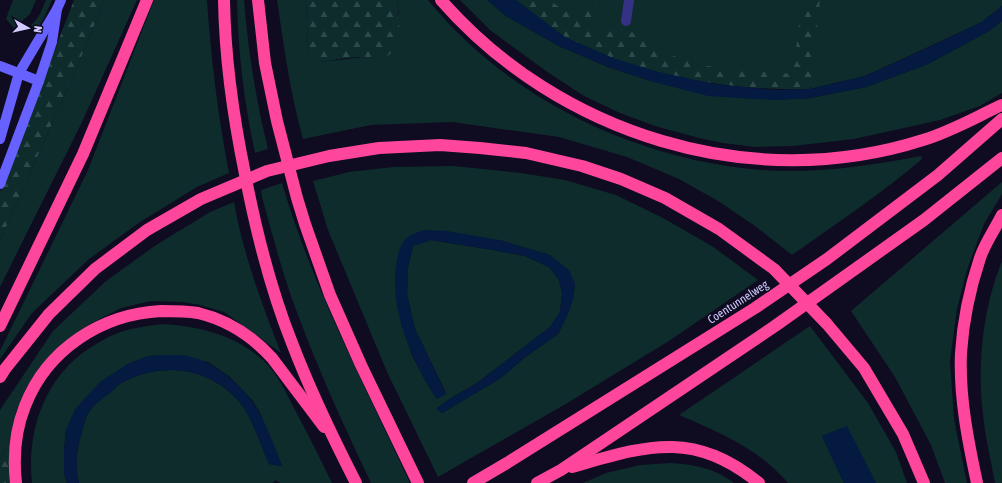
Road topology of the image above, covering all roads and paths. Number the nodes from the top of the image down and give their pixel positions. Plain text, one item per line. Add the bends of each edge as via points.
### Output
1 (147, 0) edge
2 (224, 0) edge
3 (258, 0) edge
4 (441, 0) edge
5 (629, 0) edge
6 (59, 4) edge
7 (626, 21) dead end
8 (0, 66) edge
9 (19, 73) junction
10 (39, 81) junction
11 (1002, 105) edge
12 (1002, 119) edge
13 (0, 138) edge
14 (1002, 158) edge
15 (0, 184) edge
16 (1002, 215) edge
17 (0, 326) edge
18 (0, 377) edge
19 (337, 446) junction
20 (561, 470) junction
21 (16, 483) edge
22 (356, 483) edge
23 (418, 483) edge
24 (473, 483) edge
25 (537, 483) edge
26 (759, 483) edge
27 (924, 483) edge
28 (977, 483) edge

1 - 17 highway via 83,154
2 - 19 highway via 228,69 235,125 266,267 292,343
3 - 23 highway via 265,63 276,121 305,224 330,295 360,365
4 - 11 highway via 484,43 553,94 592,115 645,136 724,155 778,160 828,158 891,149 924,140
5 - 7 street
6 - 9 main road
6 - 10 main road via 52,42
8 - 9 main road
9 - 10 main road
9 - 13 main road
10 - 15 main road
12 - 24 highway, Coentunnelweg via 938,175 755,308
14 - 20 highway via 924,220 843,278
16 - 28 highway via 980,257 967,306 961,353 962,385
18 - 27 highway via 49,314 95,269 147,230 201,199 267,171 330,156 379,148 440,145 526,153 582,166 665,198 719,229 774,269 827,324 864,368 904,434
19 - 21 highway via 272,358 249,336 222,321 196,313 152,312 124,317 96,327 72,344 48,367 31,392 21,419 15,450
19 - 22 highway
20 - 25 highway
20 - 26 highway via 635,450 674,447 712,454

